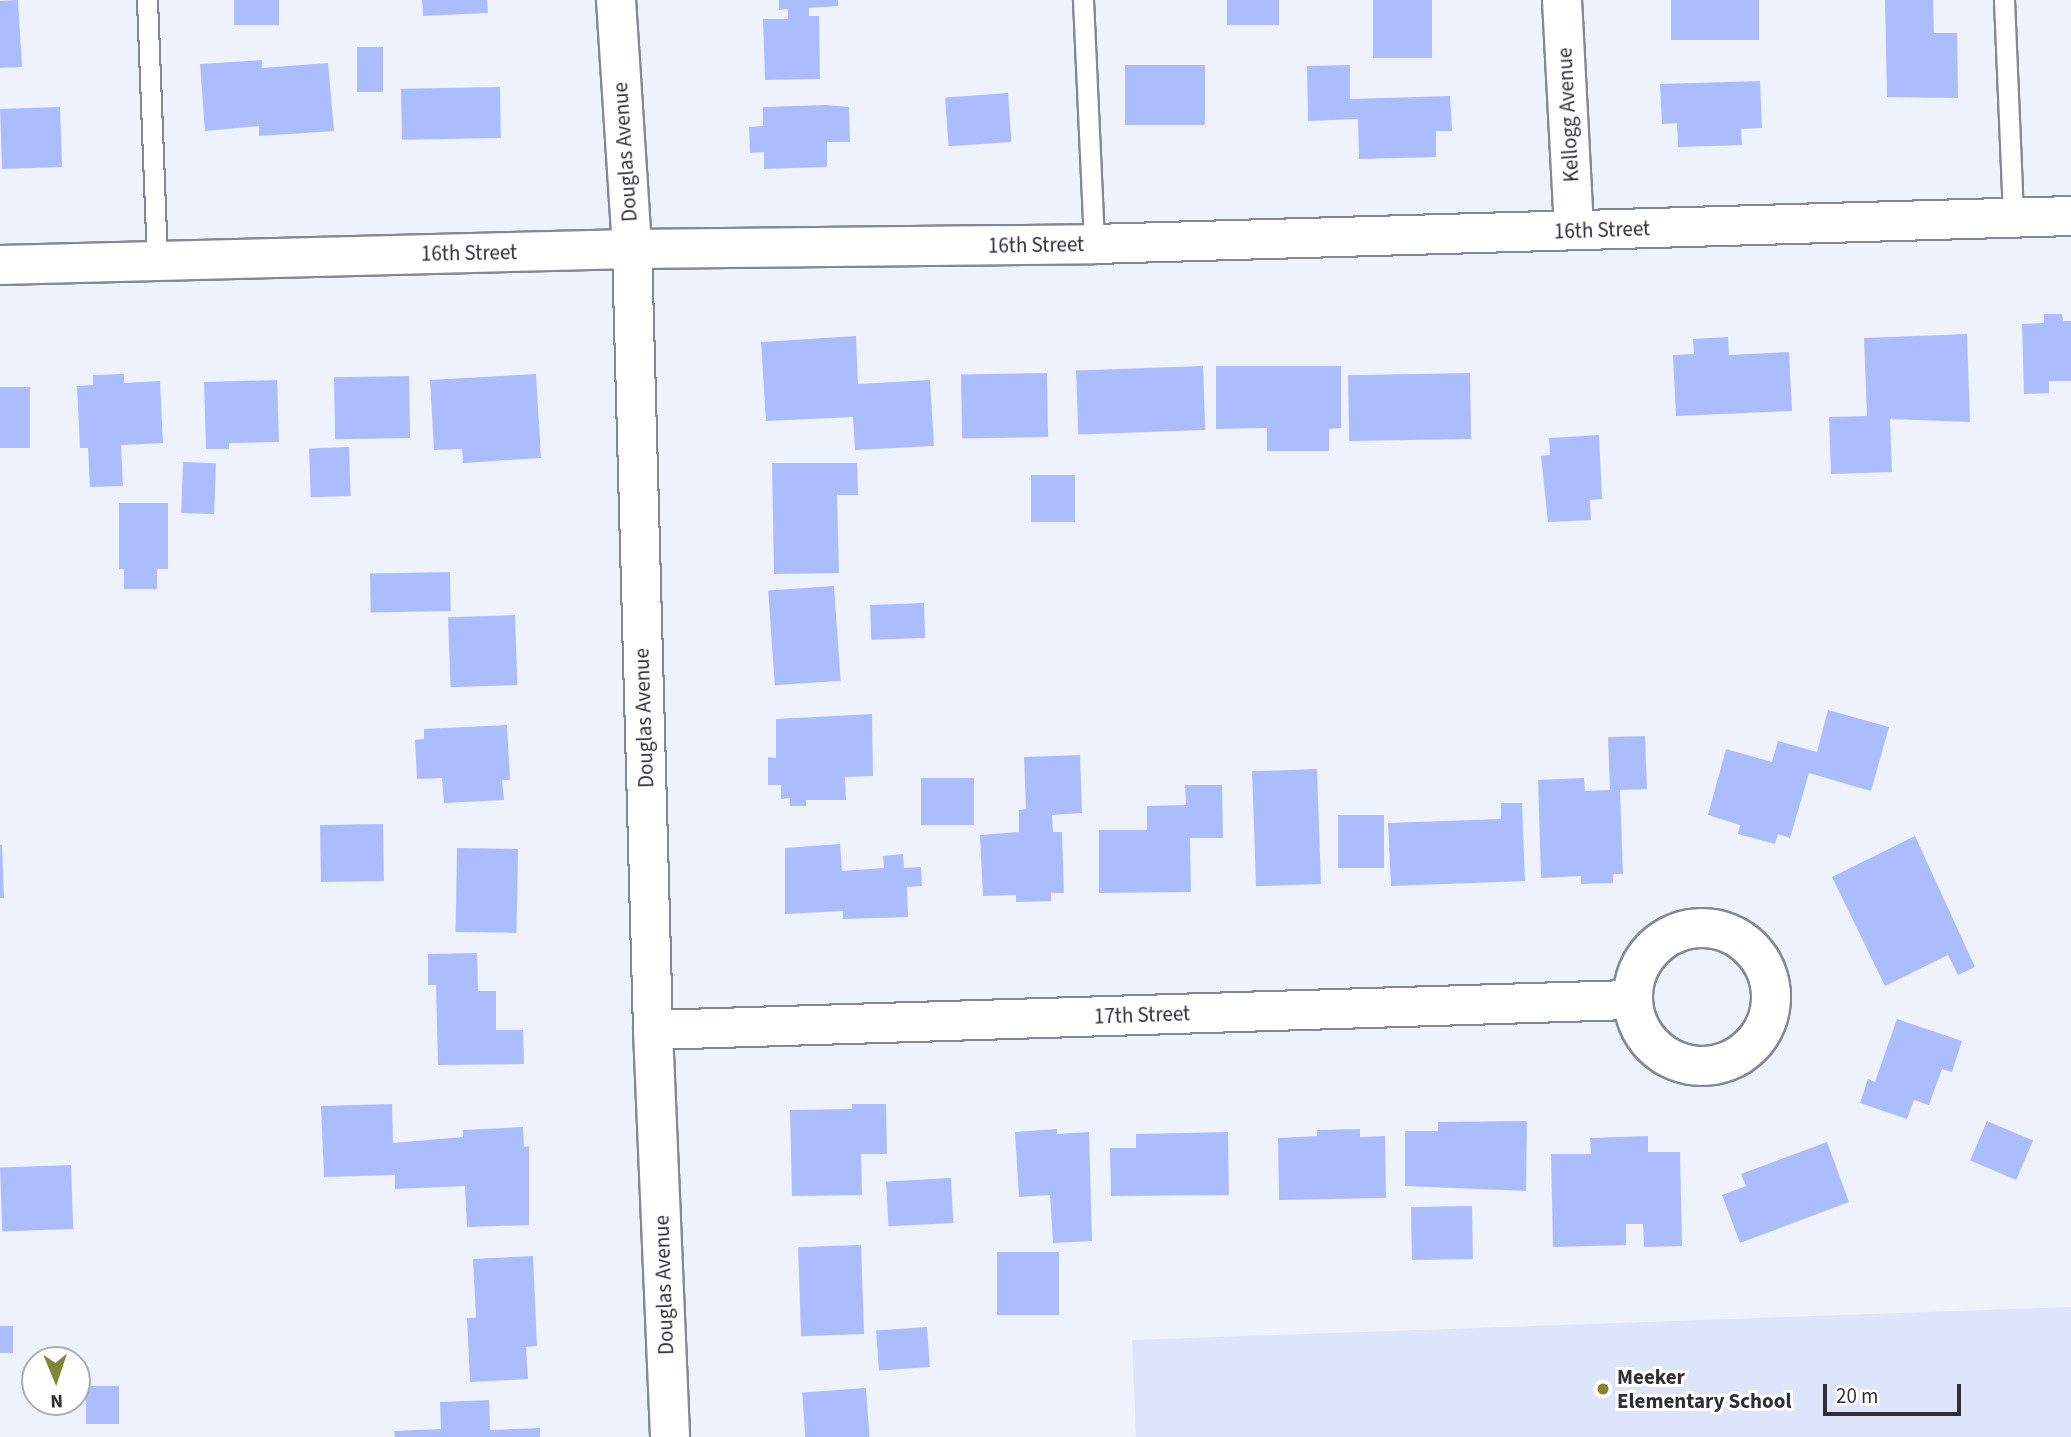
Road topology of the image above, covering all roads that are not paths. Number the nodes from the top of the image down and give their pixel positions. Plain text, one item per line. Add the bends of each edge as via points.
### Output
1 (147, 0) edge
2 (616, 0) edge
3 (1083, 0) edge
4 (1562, 0) edge
5 (2004, 0) edge
6 (2071, 216) edge
7 (2013, 218) junction
8 (1574, 230) junction
9 (1094, 244) junction
10 (632, 249) junction
11 (157, 260) junction
12 (0, 265) edge
13 (1632, 1000) dead end
14 (653, 1030) junction
15 (670, 1437) edge

1 - 11 lane
2 - 10 street, Douglas Avenue
3 - 9 lane
4 - 8 street, Kellogg Avenue
5 - 7 lane
6 - 7 street, 16th Street
7 - 8 street, 16th Street
8 - 9 street, 16th Street
9 - 10 street, 16th Street
10 - 11 street, 16th Street
10 - 14 street, Douglas Avenue
11 - 12 street, 16th Street
13 - 14 street, 17th Street
14 - 15 street, Douglas Avenue

